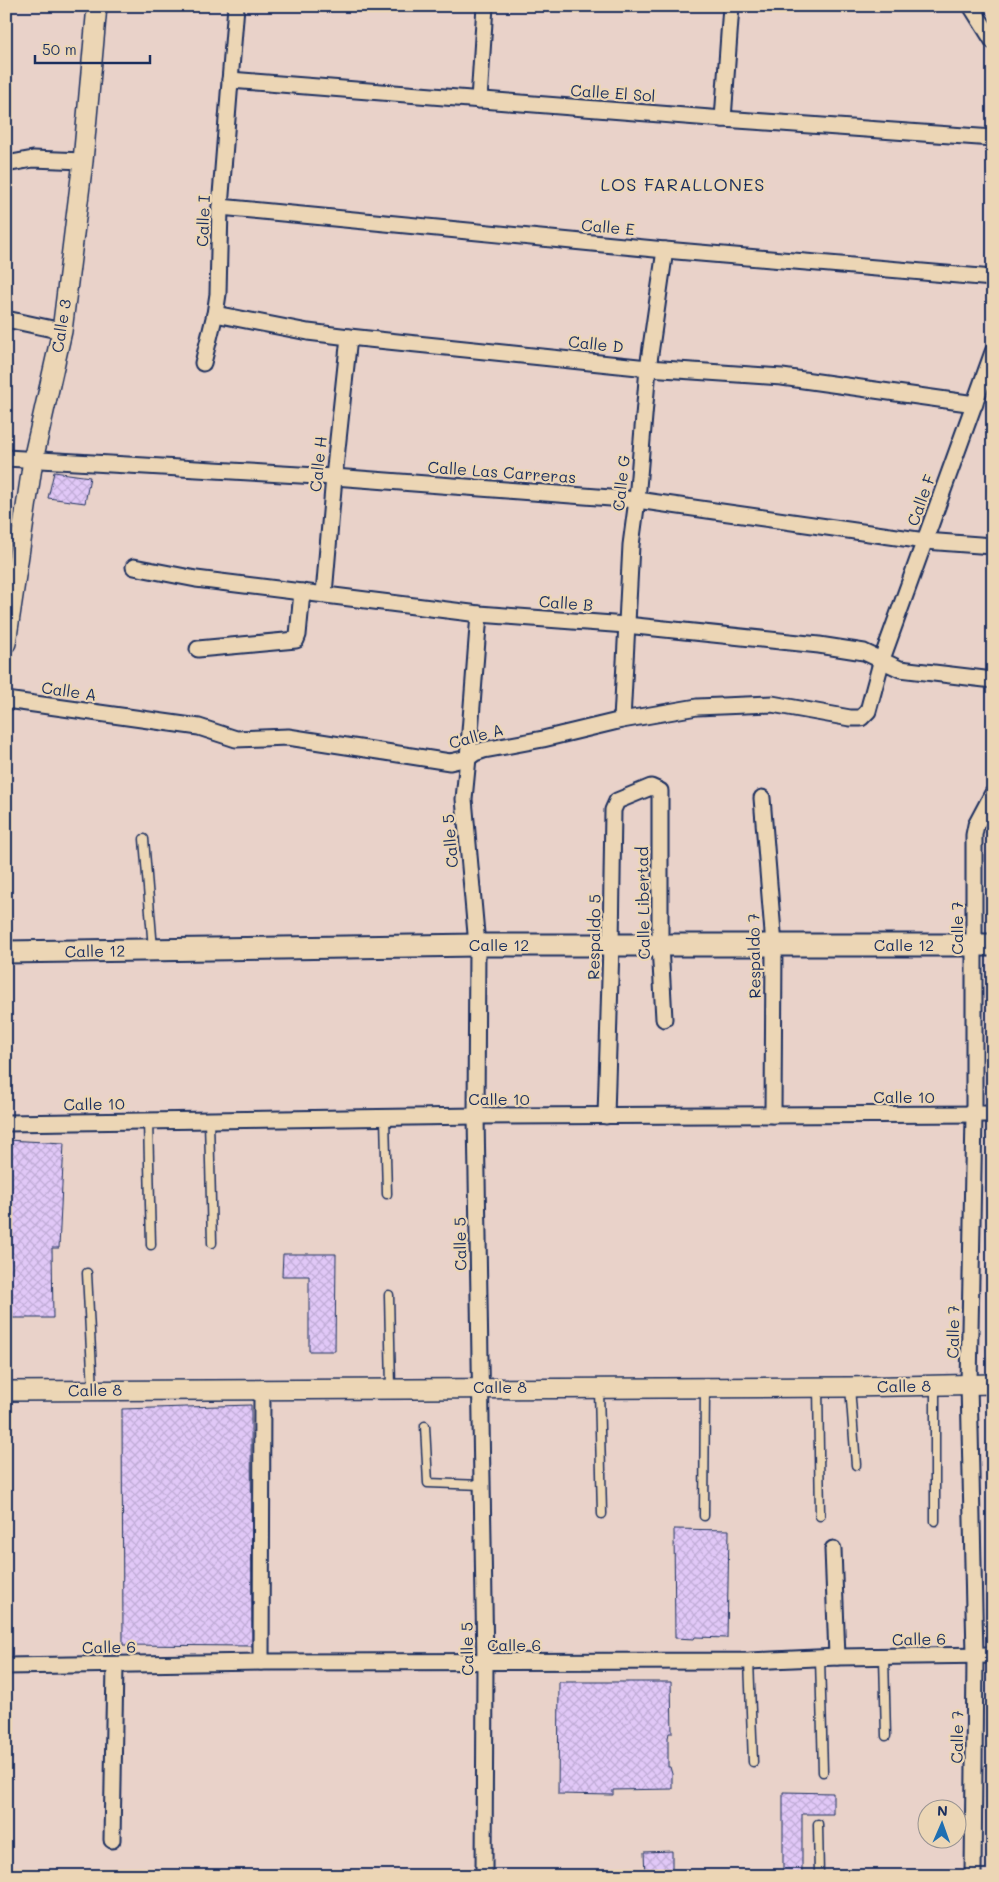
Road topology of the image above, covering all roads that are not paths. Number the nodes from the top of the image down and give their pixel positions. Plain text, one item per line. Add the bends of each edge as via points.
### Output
1 (97, 6) edge
2 (236, 6) edge
3 (485, 6) edge
4 (731, 6) edge
5 (971, 6) edge
6 (993, 41) edge
7 (230, 80) junction
8 (479, 100) junction
9 (722, 119) junction
10 (993, 138) edge
11 (83, 161) junction
12 (6, 164) edge
13 (220, 207) junction
14 (665, 250) junction
15 (993, 278) edge
16 (215, 314) junction
17 (6, 319) edge
18 (62, 331) junction
19 (349, 337) junction
20 (993, 352) edge
21 (203, 363) dead end
22 (648, 368) junction
23 (974, 404) junction
24 (6, 458) edge
25 (33, 460) junction
26 (334, 477) junction
27 (637, 500) junction
28 (925, 541) junction
29 (993, 546) edge
30 (134, 566) dead end
31 (302, 592) junction
32 (324, 594) junction
33 (10, 597) edge
34 (478, 614) junction
35 (626, 625) junction
36 (6, 643) edge
37 (198, 649) dead end
38 (882, 659) junction
39 (993, 680) edge
40 (6, 700) edge
41 (622, 720) junction
42 (468, 758) junction
43 (656, 788) joint
44 (993, 793) edge
45 (762, 798) dead end
46 (144, 839) dead end
47 (477, 945) junction
48 (612, 945) junction
49 (660, 945) junction
50 (774, 945) junction
51 (984, 945) edge
52 (154, 950) junction
53 (6, 952) edge
54 (664, 1019) dead end
55 (993, 1114) edge
56 (773, 1115) junction
57 (974, 1115) junction
58 (476, 1116) junction
59 (606, 1116) junction
60 (385, 1118) junction
61 (209, 1120) junction
62 (148, 1121) junction
63 (6, 1123) edge
64 (387, 1194) dead end
65 (212, 1243) dead end
66 (151, 1245) dead end
67 (87, 1273) dead end
68 (389, 1295) dead end
69 (970, 1384) junction
70 (993, 1384) edge
71 (935, 1385) junction
72 (480, 1387) junction
73 (599, 1387) junction
74 (705, 1387) junction
75 (818, 1387) junction
76 (850, 1387) junction
77 (262, 1388) junction
78 (391, 1388) junction
79 (93, 1390) junction
80 (6, 1391) edge
81 (425, 1426) dead end
82 (856, 1465) dead end
83 (482, 1485) junction
84 (602, 1514) dead end
85 (704, 1516) dead end
86 (820, 1516) dead end
87 (935, 1521) dead end
88 (833, 1549) dead end
89 (975, 1655) junction
90 (993, 1655) edge
91 (837, 1657) junction
92 (820, 1658) junction
93 (884, 1658) junction
94 (749, 1661) junction
95 (261, 1662) junction
96 (486, 1662) junction
97 (115, 1665) junction
98 (6, 1666) edge
99 (886, 1736) dead end
100 (753, 1762) dead end
101 (823, 1772) dead end
102 (818, 1824) dead end
103 (112, 1840) dead end
104 (484, 1876) edge
105 (819, 1876) edge
106 (973, 1876) edge

1 - 11 street, Calle 3
2 - 7 street, Calle I
3 - 8 street
4 - 9 street
5 - 6 street
7 - 8 street, Calle El Sol
7 - 13 street, Calle I
8 - 9 street, Calle El Sol
9 - 10 street, Calle El Sol
11 - 12 street via 34,159
11 - 18 street, Calle 3
13 - 14 street, Calle E
13 - 16 street, Calle I
14 - 15 street, Calle E
14 - 22 street, Calle G
16 - 19 street, Calle D
16 - 21 street, Calle I
17 - 18 street
18 - 25 street, Calle 3
19 - 22 street, Calle D
19 - 26 street, Calle H
20 - 23 street, Calle F
22 - 23 street, Calle D via 782,377
22 - 27 street, Calle G
23 - 28 street, Calle F
24 - 25 street, Calle Las Carreras
25 - 26 street, Calle Las Carreras
25 - 33 street, Calle 3
26 - 27 street, Calle Las Carreras
26 - 32 street, Calle H
27 - 28 street, Calle Las Carreras
27 - 35 street, Calle G
28 - 29 street, Calle Las Carreras
28 - 38 street, Calle F
30 - 31 street, Calle B via 196,579
31 - 32 street, Calle B
31 - 37 street via 296,640
32 - 34 street, Calle B
33 - 36 street, Calle 3
34 - 35 street, Calle B
34 - 42 street, Calle 5
35 - 38 street, Calle B via 826,646 864,652
35 - 41 street, Calle G
38 - 39 street, Calle B via 900,668
38 - 41 street, Calle A via 868,711 861,718 772,704 697,707
40 - 42 street, Calle A via 199,727 236,739 288,737 447,762
41 - 42 street, Calle A via 484,750
42 - 47 street, Calle 5 via 464,799
43 - 48 street, Respaldo 5 via 651,787 614,805
43 - 49 street, Calle Libertad via 660,791
44 - 51 street, Calle 7 via 974,835
45 - 50 street, Respaldo 7
46 - 52 lane
47 - 48 main road, Calle 12
47 - 52 main road, Calle 12
47 - 58 street, Calle 5
48 - 49 main road, Calle 12
48 - 59 street, Respaldo 5
49 - 50 main road, Calle 12
49 - 54 street, Calle Libertad
50 - 51 main road, Calle 12
50 - 56 street, Respaldo 7
51 - 57 street, Calle 7
52 - 53 main road, Calle 12
55 - 57 street, Calle 10
56 - 57 street, Calle 10
56 - 59 street, Calle 10
57 - 69 street, Calle 7
58 - 59 street, Calle 10
58 - 60 street, Calle 10
58 - 72 street, Calle 5
60 - 61 street, Calle 10
60 - 64 lane
61 - 62 street, Calle 10
61 - 65 lane
62 - 63 street, Calle 10
62 - 66 lane
67 - 79 lane
68 - 78 lane
69 - 70 street, Calle 8
69 - 71 street, Calle 8
69 - 89 street, Calle 7
71 - 76 street, Calle 8
71 - 87 lane
72 - 73 street, Calle 8
72 - 78 street, Calle 8
72 - 83 street, Calle 5
73 - 74 street, Calle 8
73 - 84 lane
74 - 75 street, Calle 8
74 - 85 lane
75 - 76 street, Calle 8
75 - 86 lane
76 - 82 lane
77 - 78 street, Calle 8
77 - 79 street, Calle 8
77 - 95 street
79 - 80 street, Calle 8
81 - 83 lane via 428,1483
83 - 96 street, Calle 5
88 - 91 street
89 - 90 street, Calle 6
89 - 93 street, Calle 6
89 - 106 street, Calle 7
91 - 92 street, Calle 6
91 - 93 street, Calle 6
92 - 94 street, Calle 6
92 - 101 lane
93 - 99 lane
94 - 96 street, Calle 6
94 - 100 lane
95 - 96 street, Calle 6
95 - 97 street, Calle 6
96 - 104 street, Calle 5
97 - 98 street, Calle 6
97 - 103 street
102 - 105 lane

